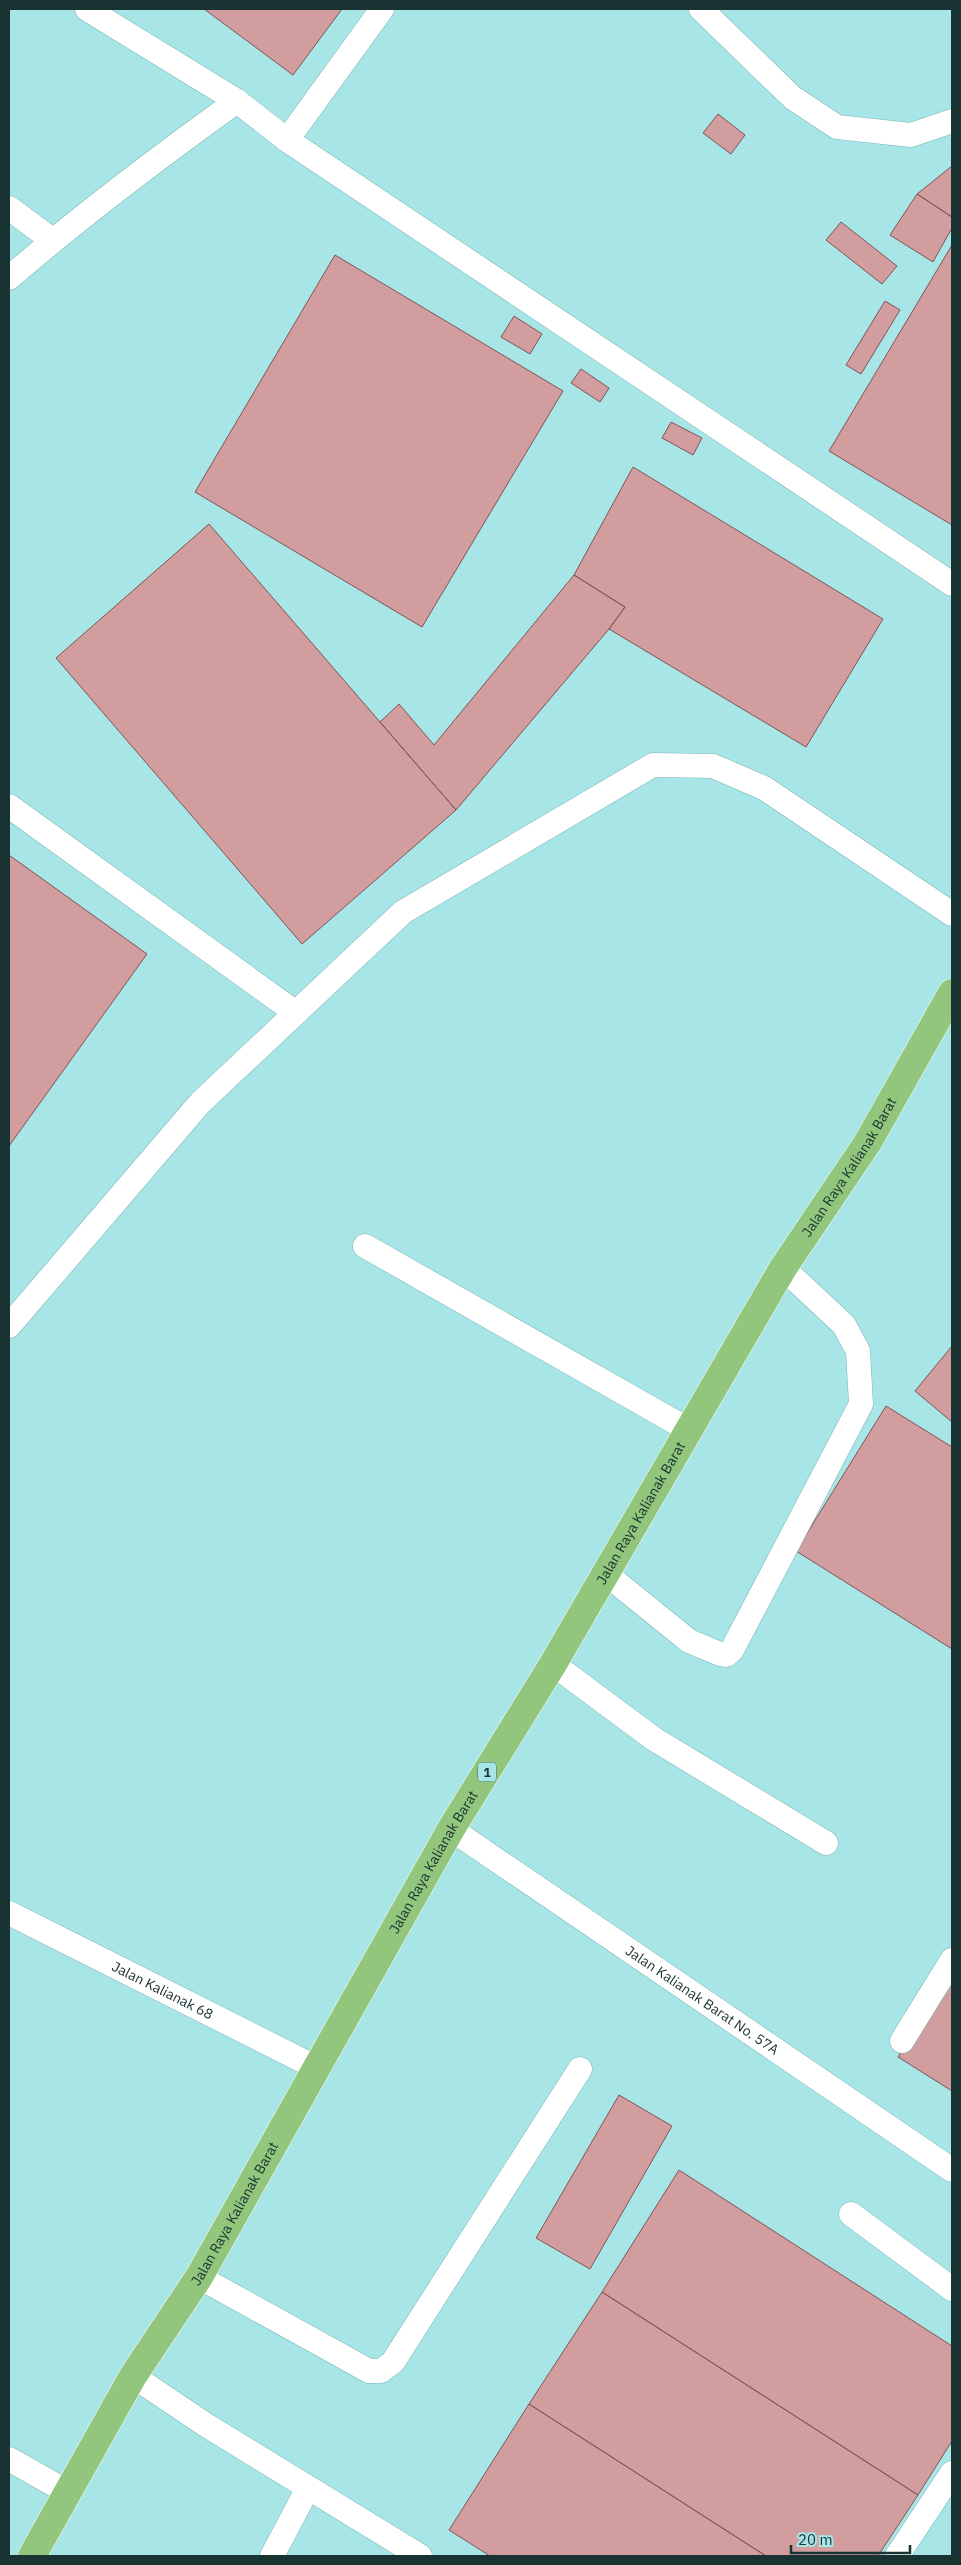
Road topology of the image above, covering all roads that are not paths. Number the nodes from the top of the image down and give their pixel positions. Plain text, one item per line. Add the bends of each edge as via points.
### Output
1 (87, 9) edge
2 (382, 9) edge
3 (701, 9) edge
4 (237, 101) junction
5 (952, 121) edge
6 (287, 140) junction
7 (9, 208) edge
8 (52, 240) junction
9 (9, 278) edge
10 (952, 584) edge
11 (9, 806) edge
12 (952, 914) edge
13 (952, 993) edge
14 (296, 1013) junction
15 (365, 1246) dead end
16 (783, 1268) junction
17 (9, 1326) edge
18 (689, 1430) junction
19 (606, 1573) junction
20 (553, 1664) junction
21 (451, 1829) junction
22 (826, 1843) dead end
23 (9, 1913) edge
24 (952, 1960) edge
25 (902, 2041) dead end
26 (317, 2068) junction
27 (580, 2069) dead end
28 (952, 2170) edge
29 (851, 2214) dead end
30 (199, 2277) junction
31 (952, 2289) edge
32 (133, 2376) junction
33 (9, 2459) edge
34 (952, 2473) edge
35 (308, 2488) junction
36 (70, 2493) junction
37 (32, 2556) edge
38 (272, 2556) edge
39 (420, 2556) edge
40 (897, 2556) edge

1 - 4 lane
2 - 6 lane
3 - 5 lane via 793,98 837,126 911,135
4 - 6 lane
4 - 8 lane
6 - 10 lane
7 - 8 lane
8 - 9 lane
11 - 14 lane
12 - 14 lane via 764,788 713,766 653,765 403,912
13 - 16 highway, Jalan Raya Kalianak Barat / 1 via 868,1142
14 - 17 lane via 200,1103
15 - 18 lane
16 - 18 highway, Jalan Raya Kalianak Barat / 1
16 - 19 lane via 844,1325 858,1351 861,1404 732,1650 726,1655 720,1654 689,1641
18 - 19 highway, Jalan Raya Kalianak Barat / 1
19 - 20 highway, Jalan Raya Kalianak Barat / 1
20 - 21 highway, Jalan Raya Kalianak Barat / 1
20 - 22 lane via 654,1739
21 - 26 highway, Jalan Raya Kalianak Barat / 1
21 - 28 lane, Jalan Kalianak Barat No. 57A
23 - 26 lane, Jalan Kalianak 68
24 - 25 lane
26 - 30 highway, Jalan Raya Kalianak Barat / 1
27 - 30 lane via 393,2362 382,2372 369,2371
29 - 31 lane
30 - 32 highway, Jalan Raya Kalianak Barat / 1
32 - 35 lane
32 - 36 highway, Jalan Raya Kalianak Barat / 1
33 - 36 lane
34 - 40 lane
35 - 38 lane
35 - 39 lane
36 - 37 highway, Jalan Raya Kalianak Barat / 1

